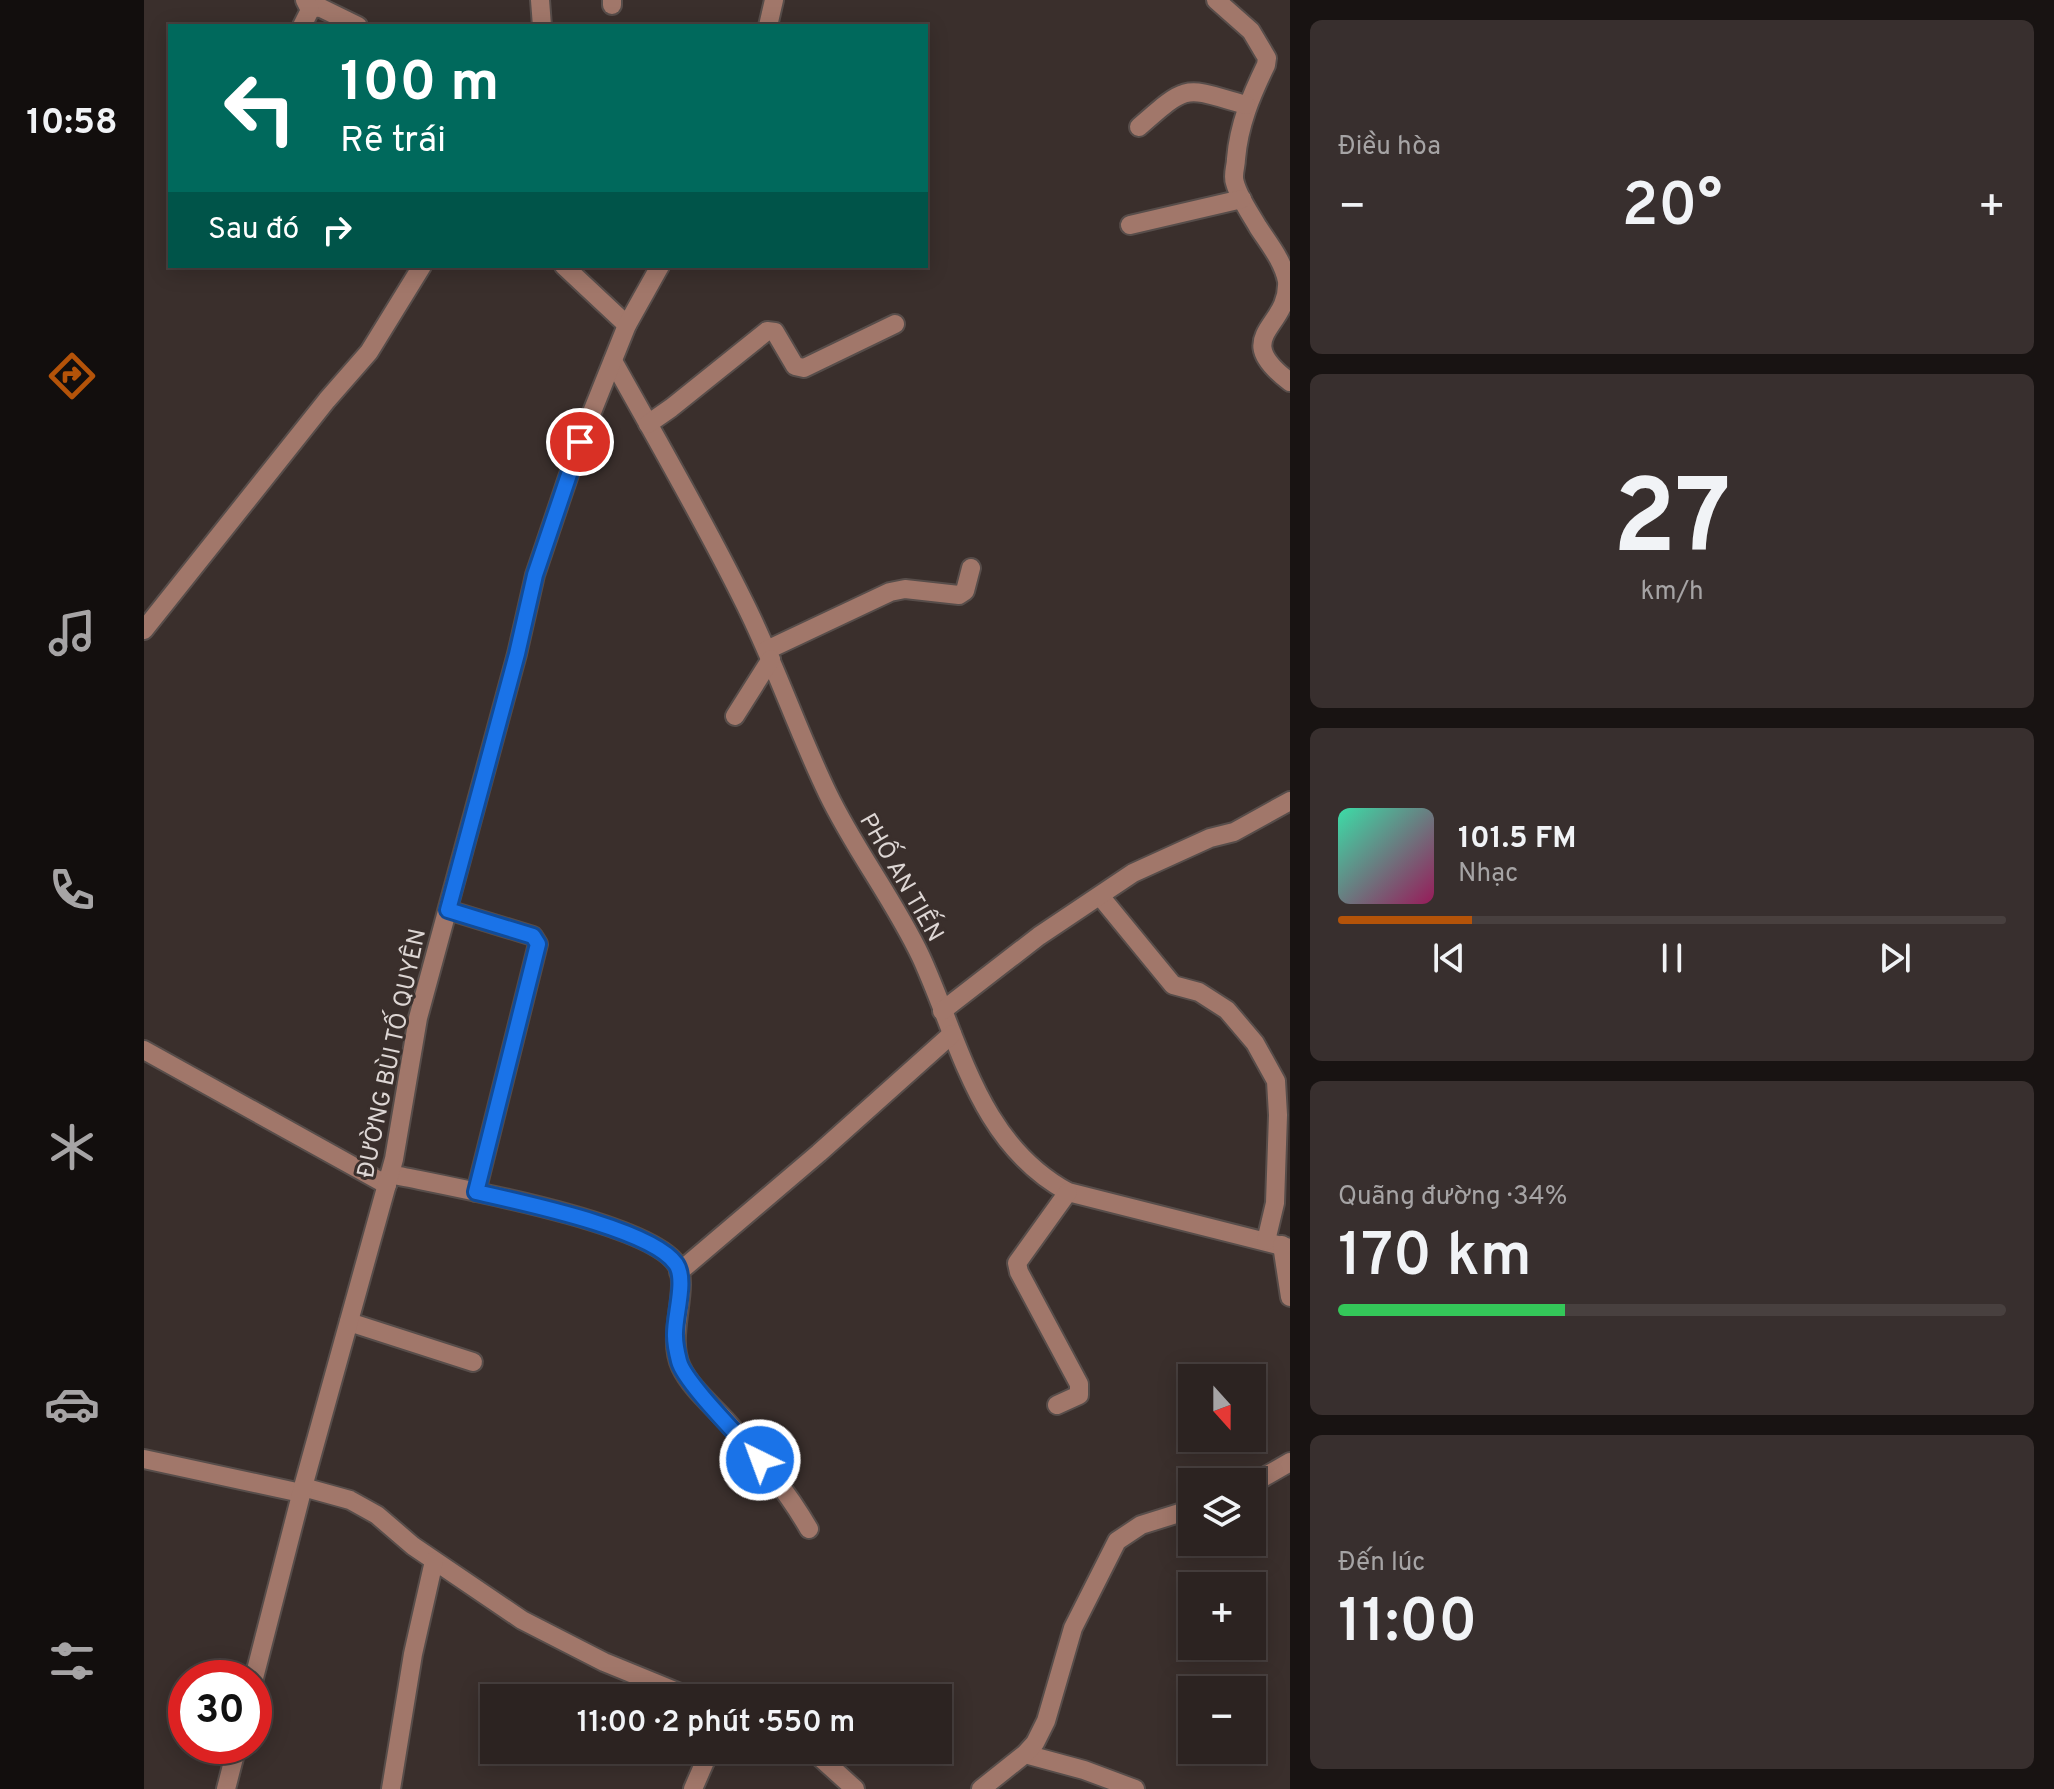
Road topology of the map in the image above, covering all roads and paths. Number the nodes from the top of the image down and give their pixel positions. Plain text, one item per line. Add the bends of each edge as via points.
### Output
1 (540, 0) edge
2 (774, 0) edge
3 (1216, 0) edge
4 (307, 4) edge
5 (303, 24) edge
6 (354, 24) edge
7 (542, 24) edge
8 (768, 24) edge
9 (1246, 105) junction
10 (1139, 127) dead end
11 (1242, 199) junction
12 (1130, 225) dead end
13 (421, 268) edge
14 (566, 268) edge
15 (659, 268) edge
16 (895, 324) dead end
17 (627, 325) junction
18 (613, 361) junction
19 (1290, 382) edge
20 (648, 424) junction
21 (971, 568) dead end
22 (144, 630) edge
23 (769, 654) junction
24 (735, 716) dead end
25 (1290, 801) edge
26 (1100, 896) junction
27 (448, 910) junction
28 (942, 1011) junction
29 (952, 1034) junction
30 (144, 1050) edge
31 (1270, 1069) junction
32 (1290, 1078) edge
33 (388, 1180) junction
34 (476, 1192) junction
35 (1068, 1192) junction
36 (1279, 1245) edge
37 (679, 1272) junction
38 (1290, 1297) edge
39 (349, 1322) junction
40 (473, 1362) dead end
41 (1057, 1405) dead end
42 (144, 1459) edge
43 (1290, 1462) edge
44 (1266, 1476) edge
45 (302, 1490) junction
46 (1178, 1513) edge
47 (809, 1529) dead end
48 (434, 1561) junction
49 (259, 1660) edge
50 (658, 1684) edge
51 (1025, 1754) junction
52 (232, 1764) edge
53 (704, 1764) edge
54 (827, 1764) edge
55 (226, 1789) edge
56 (391, 1789) edge
57 (693, 1789) edge
58 (855, 1789) edge
59 (981, 1789) edge
60 (1135, 1789) edge

1 - 7 street
2 - 8 street
3 - 9 street via 1251,31 1267,58
4 - 5 street
4 - 6 street
9 - 10 street via 1188,91 1173,97
9 - 11 street via 1234,176
11 - 12 street
11 - 19 street via 1287,280 1283,310 1263,351 1274,370
13 - 22 street via 369,352
14 - 17 street
15 - 17 street, ĐƯỜNG BÙI TỐ QUYÊN
16 - 20 street via 804,368 795,366 775,332 767,331
17 - 18 street, ĐƯỜNG BÙI TỐ QUYÊN
18 - 20 street, PHỐ AN TIẾN
18 - 27 street, ĐƯỜNG BÙI TỐ QUYÊN via 535,575
20 - 23 street, PHỐ AN TIẾN
21 - 23 street via 959,595 890,592
23 - 24 street
23 - 28 street, PHỐ AN TIẾN via 828,793 920,956
25 - 26 street via 1234,832 1133,873
26 - 28 street
26 - 31 street via 1173,985 1199,992 1227,1010
27 - 33 street, ĐƯỜNG BÙI TỐ QUYÊN via 418,1018
27 - 34 street via 533,936 538,944
28 - 29 street, PHỐ AN TIẾN
29 - 35 street, PHỐ AN TIẾN via 1000,1131 1037,1173
29 - 37 street
30 - 33 street
31 - 32 street
31 - 36 street via 1278,1115
33 - 34 street
33 - 39 street, ĐƯỜNG BÙI TỐ QUYÊN
34 - 37 street via 580,1217 636,1238 664,1253
35 - 36 street, PHỐ AN TIẾN
35 - 41 street via 1017,1263 1079,1384 1079,1395
36 - 38 street
37 - 47 street via 675,1337 680,1365 775,1477
39 - 40 street
39 - 45 street, ĐƯỜNG BÙI TỐ QUYÊN
42 - 45 street
43 - 44 street
45 - 48 street via 350,1500
45 - 49 street, ĐƯỜNG BÙI TỐ QUYÊN
46 - 51 street via 1141,1525 1117,1541 1073,1628 1046,1721
48 - 50 street via 522,1620
48 - 56 street
51 - 59 street
51 - 60 street
52 - 55 street
53 - 57 street
54 - 58 street

